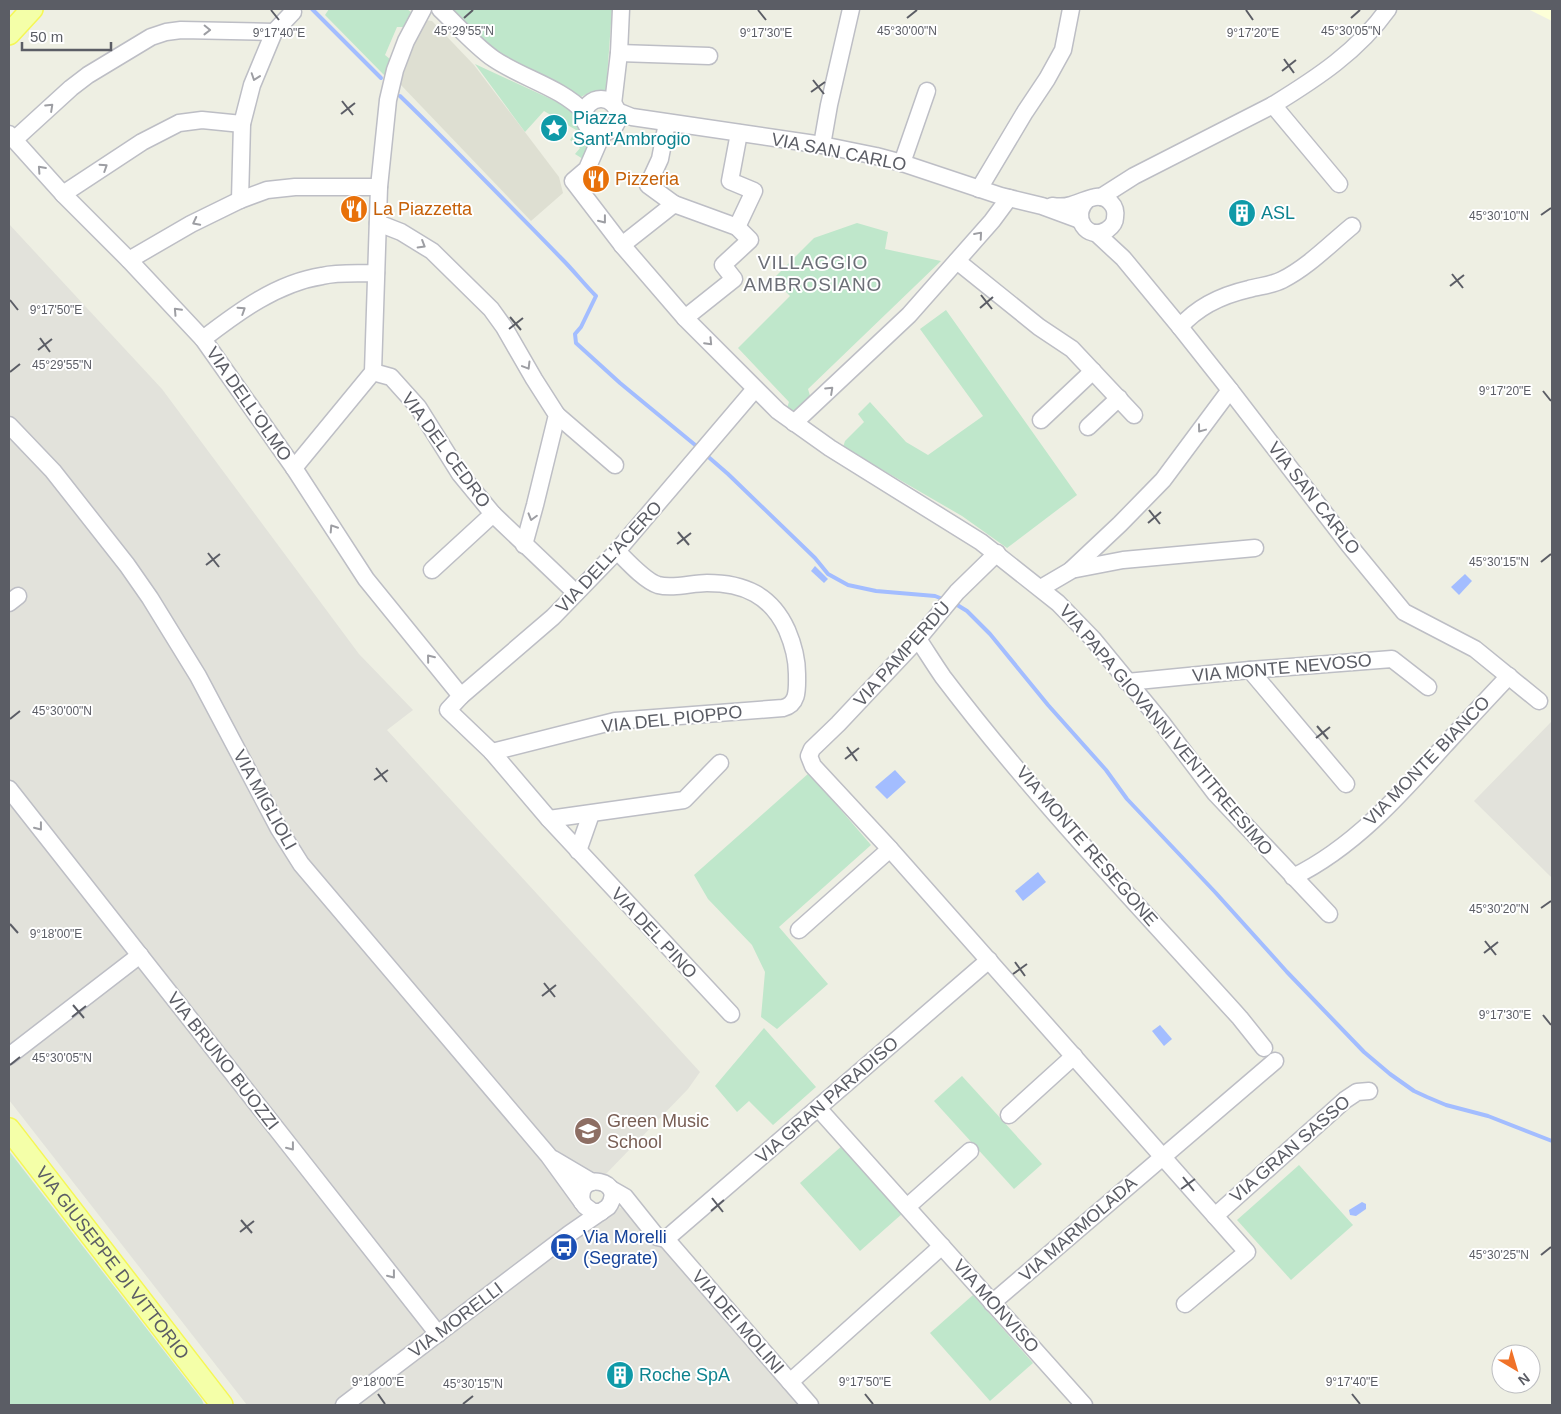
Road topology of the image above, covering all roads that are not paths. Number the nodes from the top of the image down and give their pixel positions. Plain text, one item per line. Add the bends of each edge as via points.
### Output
1 (32, 9) edge
2 (423, 9) edge
3 (440, 9) edge
4 (621, 9) edge
5 (851, 9) edge
6 (1071, 9) edge
7 (1388, 9) edge
8 (293, 12) dead end
9 (274, 32) junction
10 (9, 34) edge
11 (619, 53) junction
12 (709, 56) dead end
13 (927, 91) dead end
14 (1273, 105) junction
15 (605, 118) junction
16 (667, 123) junction
17 (242, 124) junction
18 (739, 133) junction
19 (12, 137) edge
20 (822, 146) junction
21 (902, 162) junction
22 (1339, 184) dead end
23 (379, 187) junction
24 (979, 189) junction
25 (64, 194) junction
26 (1009, 198) junction
27 (240, 200) junction
28 (1100, 200) junction
29 (674, 204) junction
30 (1042, 206) junction
31 (1080, 220) junction
32 (378, 223) junction
33 (1113, 224) junction
34 (1352, 226) dead end
35 (737, 227) junction
36 (1096, 233) junction
37 (622, 245) junction
38 (1123, 258) junction
39 (129, 260) junction
40 (957, 261) junction
41 (376, 273) junction
42 (685, 318) junction
43 (1180, 327) junction
44 (203, 339) junction
45 (1093, 371) junction
46 (374, 372) junction
47 (755, 389) junction
48 (1230, 390) junction
49 (1119, 398) junction
50 (1134, 414) dead end
51 (557, 415) junction
52 (1041, 420) dead end
53 (794, 423) junction
54 (9, 425) edge
55 (1088, 428) dead end
56 (615, 465) dead end
57 (294, 468) junction
58 (493, 514) junction
59 (1108, 535) junction
60 (524, 545) junction
61 (1255, 548) dead end
62 (617, 551) junction
63 (997, 553) junction
64 (1124, 560) junction
65 (432, 570) dead end
66 (1070, 571) junction
67 (1041, 588) junction
68 (576, 593) junction
69 (918, 639) junction
70 (1250, 670) junction
71 (1509, 676) junction
72 (1128, 682) junction
73 (1428, 686) dead end
74 (461, 696) junction
75 (1539, 701) dead end
76 (448, 710) joint
77 (492, 752) junction
78 (809, 756) joint
79 (720, 763) dead end
80 (1346, 784) dead end
81 (9, 789) edge
82 (591, 814) junction
83 (548, 820) junction
84 (890, 849) junction
85 (578, 851) junction
86 (1293, 877) junction
87 (1329, 914) dead end
88 (799, 930) dead end
89 (140, 955) junction
90 (989, 960) junction
91 (731, 1014) dead end
92 (1264, 1048) dead end
93 (9, 1056) edge
94 (1074, 1056) junction
95 (1275, 1061) dead end
96 (1369, 1090) dead end
97 (818, 1108) junction
98 (1009, 1115) dead end
99 (9, 1129) edge
100 (970, 1152) dead end
101 (548, 1155) junction
102 (1163, 1156) junction
103 (592, 1182) junction
104 (610, 1189) junction
105 (583, 1204) junction
106 (907, 1207) junction
107 (605, 1210) junction
108 (638, 1215) junction
109 (1215, 1216) junction
110 (569, 1234) junction
111 (666, 1239) junction
112 (942, 1246) junction
113 (992, 1303) junction
114 (1185, 1304) dead end
115 (438, 1334) junction
116 (790, 1382) junction
117 (219, 1402) edge
118 (344, 1405) edge
119 (810, 1405) edge
120 (1084, 1405) edge

1 - 10 main road
2 - 23 street via 395,70 388,100
3 - 15 street via 508,68
4 - 11 street
5 - 20 street
6 - 24 street via 1063,50
7 - 14 street via 1350,52
8 - 9 street
9 -> 17 street via 258,69
19 -> 9 street via 77,83 151,37 181,30
11 - 12 street
11 - 15 street via 616,83
13 - 21 street
14 - 22 street
14 - 28 street via 1126,180
15 - 16 street, VIA SAN CARLO
15 -> 37 street, VIA PAPA GIOVANNI VENTITREESIMO via 587,169 573,181
16 - 18 street, VIA SAN CARLO
16 - 29 street via 660,159 648,186
25 -> 17 street via 142,142 179,123 202,120
17 - 27 street
18 - 20 street, VIA SAN CARLO
18 - 35 street via 730,181 754,191
25 -> 19 street, VIA DELL'OLMO
20 - 21 street, VIA SAN CARLO
21 - 24 street, VIA SAN CARLO
23 - 27 street via 285,187
23 - 32 street
24 - 26 street, VIA SAN CARLO
25 - 39 street, VIA DELL'OLMO
26 - 30 street, VIA SAN CARLO
40 -> 26 street
27 -> 39 street
28 - 30 street, VIA SAN CARLO
28 - 31 street via 1080,208
28 - 33 street via 1116,214
29 - 35 street
29 - 37 street
30 - 31 street, VIA SAN CARLO
31 - 36 street via 1086,229
32 - 41 street
32 -> 51 street via 401,232 432,251 491,309
33 - 36 street via 1106,231
33 - 38 street, VIA SAN CARLO
34 - 43 street via 1290,276 1217,300 1199,310
35 - 42 street via 750,240 723,265 734,279
36 - 38 street, VIA SAN CARLO
37 - 42 street, VIA PAPA GIOVANNI VENTITREESIMO
38 - 43 street, VIA SAN CARLO
44 -> 39 street, VIA DELL'OLMO
40 - 45 street via 1072,349
53 -> 40 street via 909,316
44 -> 41 street via 243,309 292,285 326,275
41 - 46 street
42 -> 47 street, VIA PAPA GIOVANNI VENTITREESIMO
43 - 48 street, VIA SAN CARLO
44 - 57 street, VIA DELL'OLMO
45 - 49 street
45 - 52 street
46 - 57 street
46 - 58 street, VIA DEL CEDRO via 391,377 418,407 460,474
47 - 53 street, VIA PAPA GIOVANNI VENTITREESIMO
47 - 62 street, VIA DELL'ACERO
48 -> 59 street via 1163,480
48 - 71 street, VIA SAN CARLO via 1404,612 1476,649
49 - 50 street
49 - 55 street
51 - 56 street
51 -> 60 street
53 - 63 street, VIA PAPA GIOVANNI VENTITREESIMO
54 - 101 street, VIA MIGLIOLI via 53,471 150,598 198,676 296,858
74 -> 57 street, VIA DELL'OLMO via 366,579
58 - 60 street, VIA DEL CEDRO
58 - 65 street, VIA DEL CEDRO
59 - 64 street
59 - 66 street
60 - 68 street, VIA DEL CEDRO
61 - 64 street
62 - 68 street, VIA DELL'ACERO
62 - 77 street, VIA DEL PIOPPO via 648,580 658,584 725,584 746,589 768,601 781,617 793,645 797,666 793,703 783,708 615,722
63 - 67 street, VIA PAPA GIOVANNI VENTITREESIMO
63 - 69 street, VIA PAMPERDÙ via 954,595
64 - 66 street
66 - 67 street
67 - 72 street, VIA PAPA GIOVANNI VENTITREESIMO via 1073,618
68 - 74 street, VIA DELL'ACERO via 553,617
69 - 78 street, VIA PAMPERDÙ via 812,749
69 - 92 street, VIA MONTE RESEGONE via 948,683 1038,792
70 - 72 street, VIA MONTE NEVOSO
70 - 73 street, VIA MONTE NEVOSO via 1392,659
70 - 80 street
71 - 75 street, VIA SAN CARLO
71 - 86 street, VIA MONTE BIANCO via 1381,812 1324,860
72 - 86 street, VIA PAPA GIOVANNI VENTITREESIMO via 1215,794
74 - 76 street, VIA DELL'ACERO
76 - 77 street, VIA DEL PINO
77 - 83 street, VIA DEL PINO
78 - 84 street, VIA GRAN SASSO via 813,766
79 - 82 street via 684,800
81 -> 89 street, VIA BRUNO BUOZZI
82 - 83 street
82 - 85 street
83 - 85 street, VIA DEL PINO
84 - 88 street
84 - 90 street, VIA GRAN SASSO
85 - 91 street, VIA DEL PINO
86 - 87 street, VIA PAPA GIOVANNI VENTITREESIMO
89 - 93 street
89 -> 115 street, VIA BRUNO BUOZZI
90 - 94 street, VIA GRAN SASSO
90 - 97 street, VIA GRAN PARADISO
94 - 98 street
94 - 102 street, VIA GRAN SASSO
95 - 102 street
96 - 109 street, VIA GRAN SASSO via 1357,1092 1345,1100
97 - 106 street, VIA MONVISO
97 - 111 street, VIA GRAN PARADISO
99 - 117 main road, VIA GIUSEPPE DI VITTORIO
100 - 106 street
101 - 103 street
101 - 105 street
102 - 109 street, VIA GRAN SASSO
102 - 113 street, VIA MARMOLADA
103 - 104 street via 603,1182
103 - 105 street via 582,1191
104 - 107 street via 612,1196
104 - 108 street, VIA DEI MOLINI via 625,1197
105 - 107 street via 593,1212
105 - 110 street, VIA MORELLI via 580,1222
106 - 112 street, VIA MONVISO
107 - 108 street via 623,1207
107 - 110 street, VIA MORELLI
108 - 111 street, VIA DEI MOLINI via 657,1237
109 - 114 street, VIA GRAN SASSO via 1247,1252
110 - 115 street, VIA MORELLI
111 - 116 street, VIA DEI MOLINI
112 - 113 street, VIA MONVISO
112 - 116 street
113 - 120 street, VIA MONVISO
115 - 118 street, VIA MORELLI
116 - 119 street, VIA DEI MOLINI

